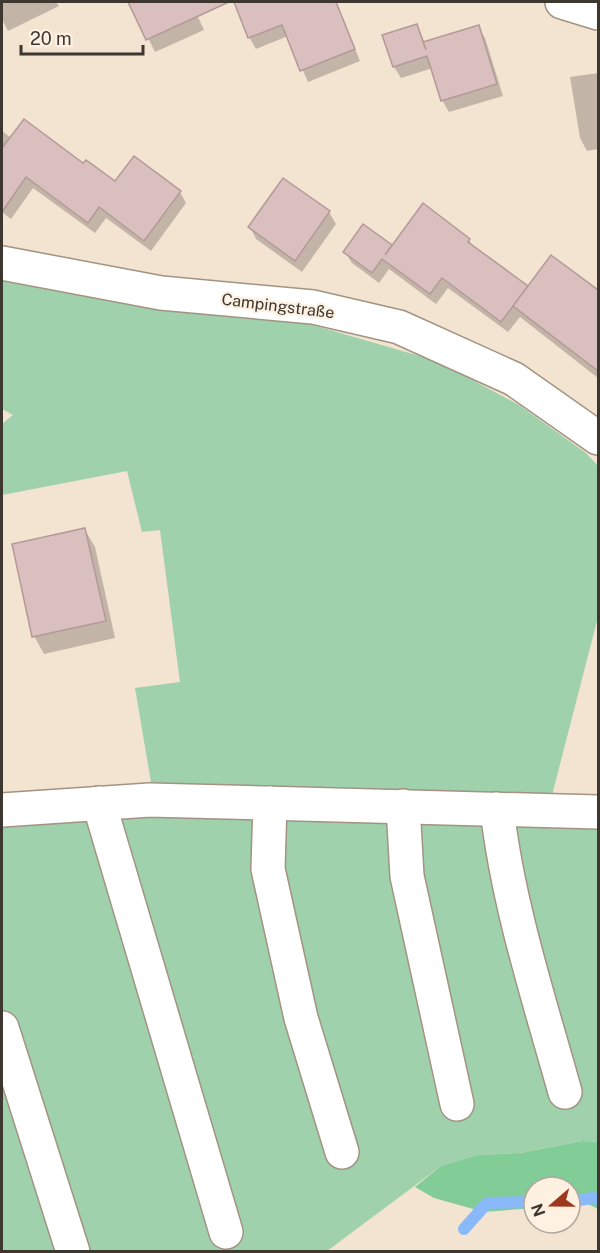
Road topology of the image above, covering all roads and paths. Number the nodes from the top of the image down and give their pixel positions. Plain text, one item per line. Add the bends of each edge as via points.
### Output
1 (562, 2) edge
2 (598, 13) edge
3 (2, 263) edge
4 (598, 438) edge
5 (99, 803) junction
6 (270, 803) junction
7 (403, 806) junction
8 (497, 809) junction
9 (2, 810) edge
10 (598, 812) edge
11 (2, 1028) edge
12 (565, 1092) dead end
13 (457, 1104) dead end
14 (342, 1152) dead end
15 (226, 1232) dead end
16 (73, 1251) edge

1 - 2 street
3 - 4 street, Campingstraße via 161,293 313,307 399,327 513,379
5 - 6 street
5 - 9 street
5 - 15 street
6 - 7 street
6 - 14 street via 268,869 301,1018
7 - 8 street
7 - 13 street via 407,876
8 - 10 street
8 - 12 street via 502,850 526,954
11 - 16 street

